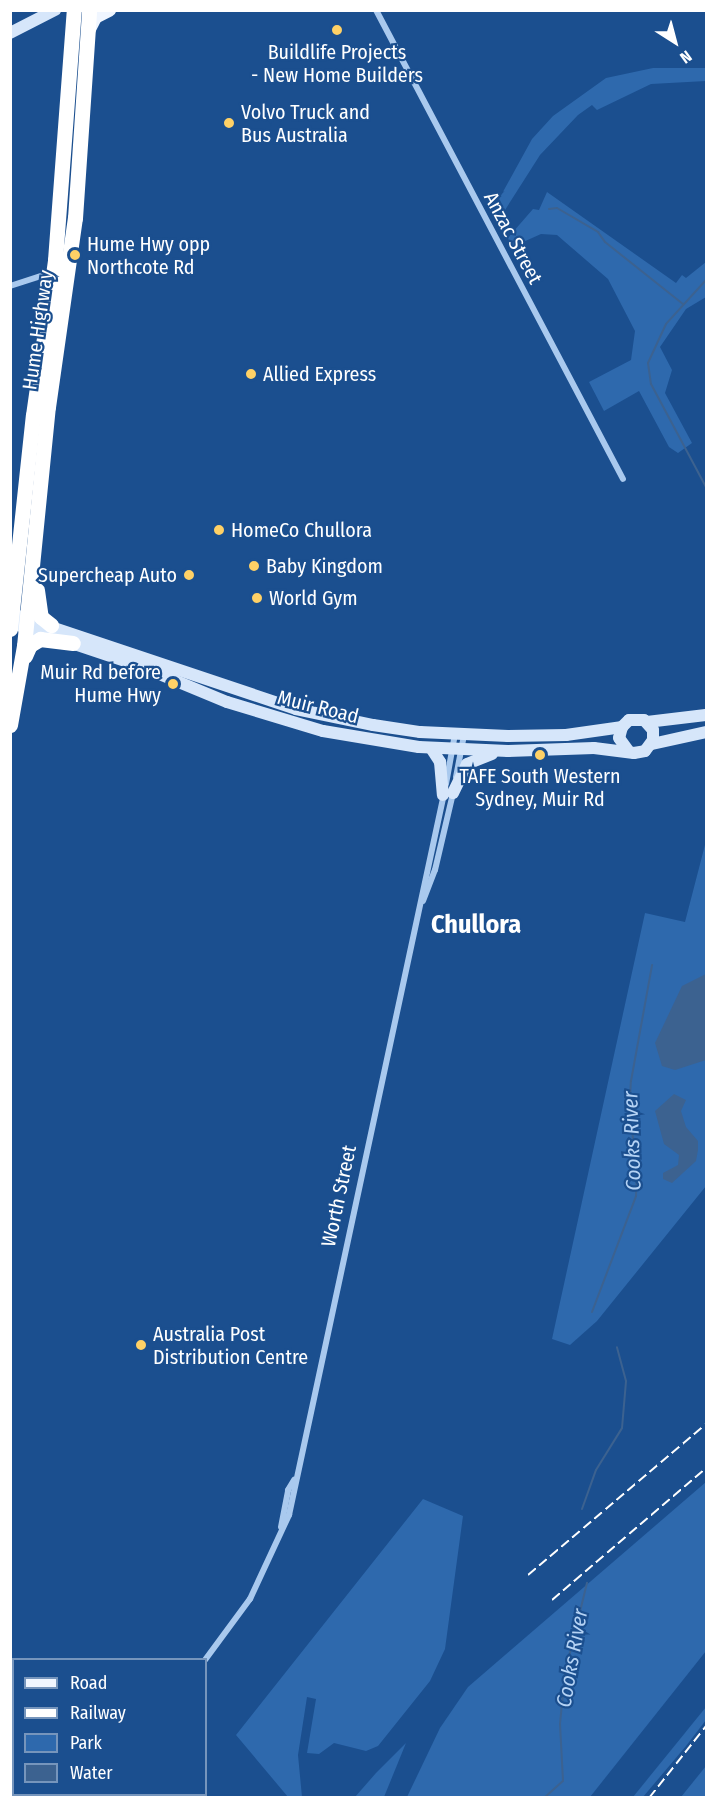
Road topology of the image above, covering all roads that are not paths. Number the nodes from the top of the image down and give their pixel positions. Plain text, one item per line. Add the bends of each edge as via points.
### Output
1 (55, 10) edge
2 (74, 10) edge
3 (89, 10) edge
4 (109, 10) edge
5 (376, 10) edge
6 (10, 33) edge
7 (88, 34) junction
8 (53, 272) junction
9 (10, 286) edge
10 (623, 479) dead end
11 (35, 534) junction
12 (18, 622) edge
13 (51, 625) junction
14 (73, 643) junction
15 (20, 672) junction
16 (706, 715) edge
17 (647, 722) junction
18 (10, 725) edge
19 (622, 727) junction
20 (706, 732) edge
21 (459, 734) junction
22 (652, 744) junction
23 (431, 748) junction
24 (458, 749) junction
25 (508, 751) junction
26 (629, 752) junction
27 (448, 794) junction
28 (206, 1658) edge

1 - 6 street
2 - 8 highway, Hume Highway
3 - 7 highway, Hume Highway
4 - 7 main road via 95,17
5 - 10 street, Anzac Street
7 - 11 highway, Hume Highway via 75,218
8 - 9 street
8 - 12 highway, Hume Highway
11 - 12 highway, Hume Highway
11 - 13 highway via 39,609 41,617
12 - 13 street, Muir Road
12 - 14 street, Muir Road
12 - 15 highway, Hume Highway
13 - 21 street, Muir Road via 296,709 373,725
14 - 15 highway via 35,641 26,652
14 - 23 street, Muir Road via 227,702 292,722 342,735
15 - 18 highway, Hume Highway
16 - 17 street
17 - 19 street via 634,719
17 - 22 street via 654,735
19 - 21 street, Muir Road via 566,735
19 - 26 street via 621,744
20 - 22 street
21 - 24 street, Worth Street
22 - 26 street via 640,753
23 - 24 street, Muir Road
23 - 27 street via 440,762
24 - 25 street, Muir Road
24 - 27 street, Worth Street
25 - 26 street, Muir Road via 594,748
25 - 27 street via 470,762
27 - 28 street, Worth Street via 435,870 417,919 281,1530 250,1599

